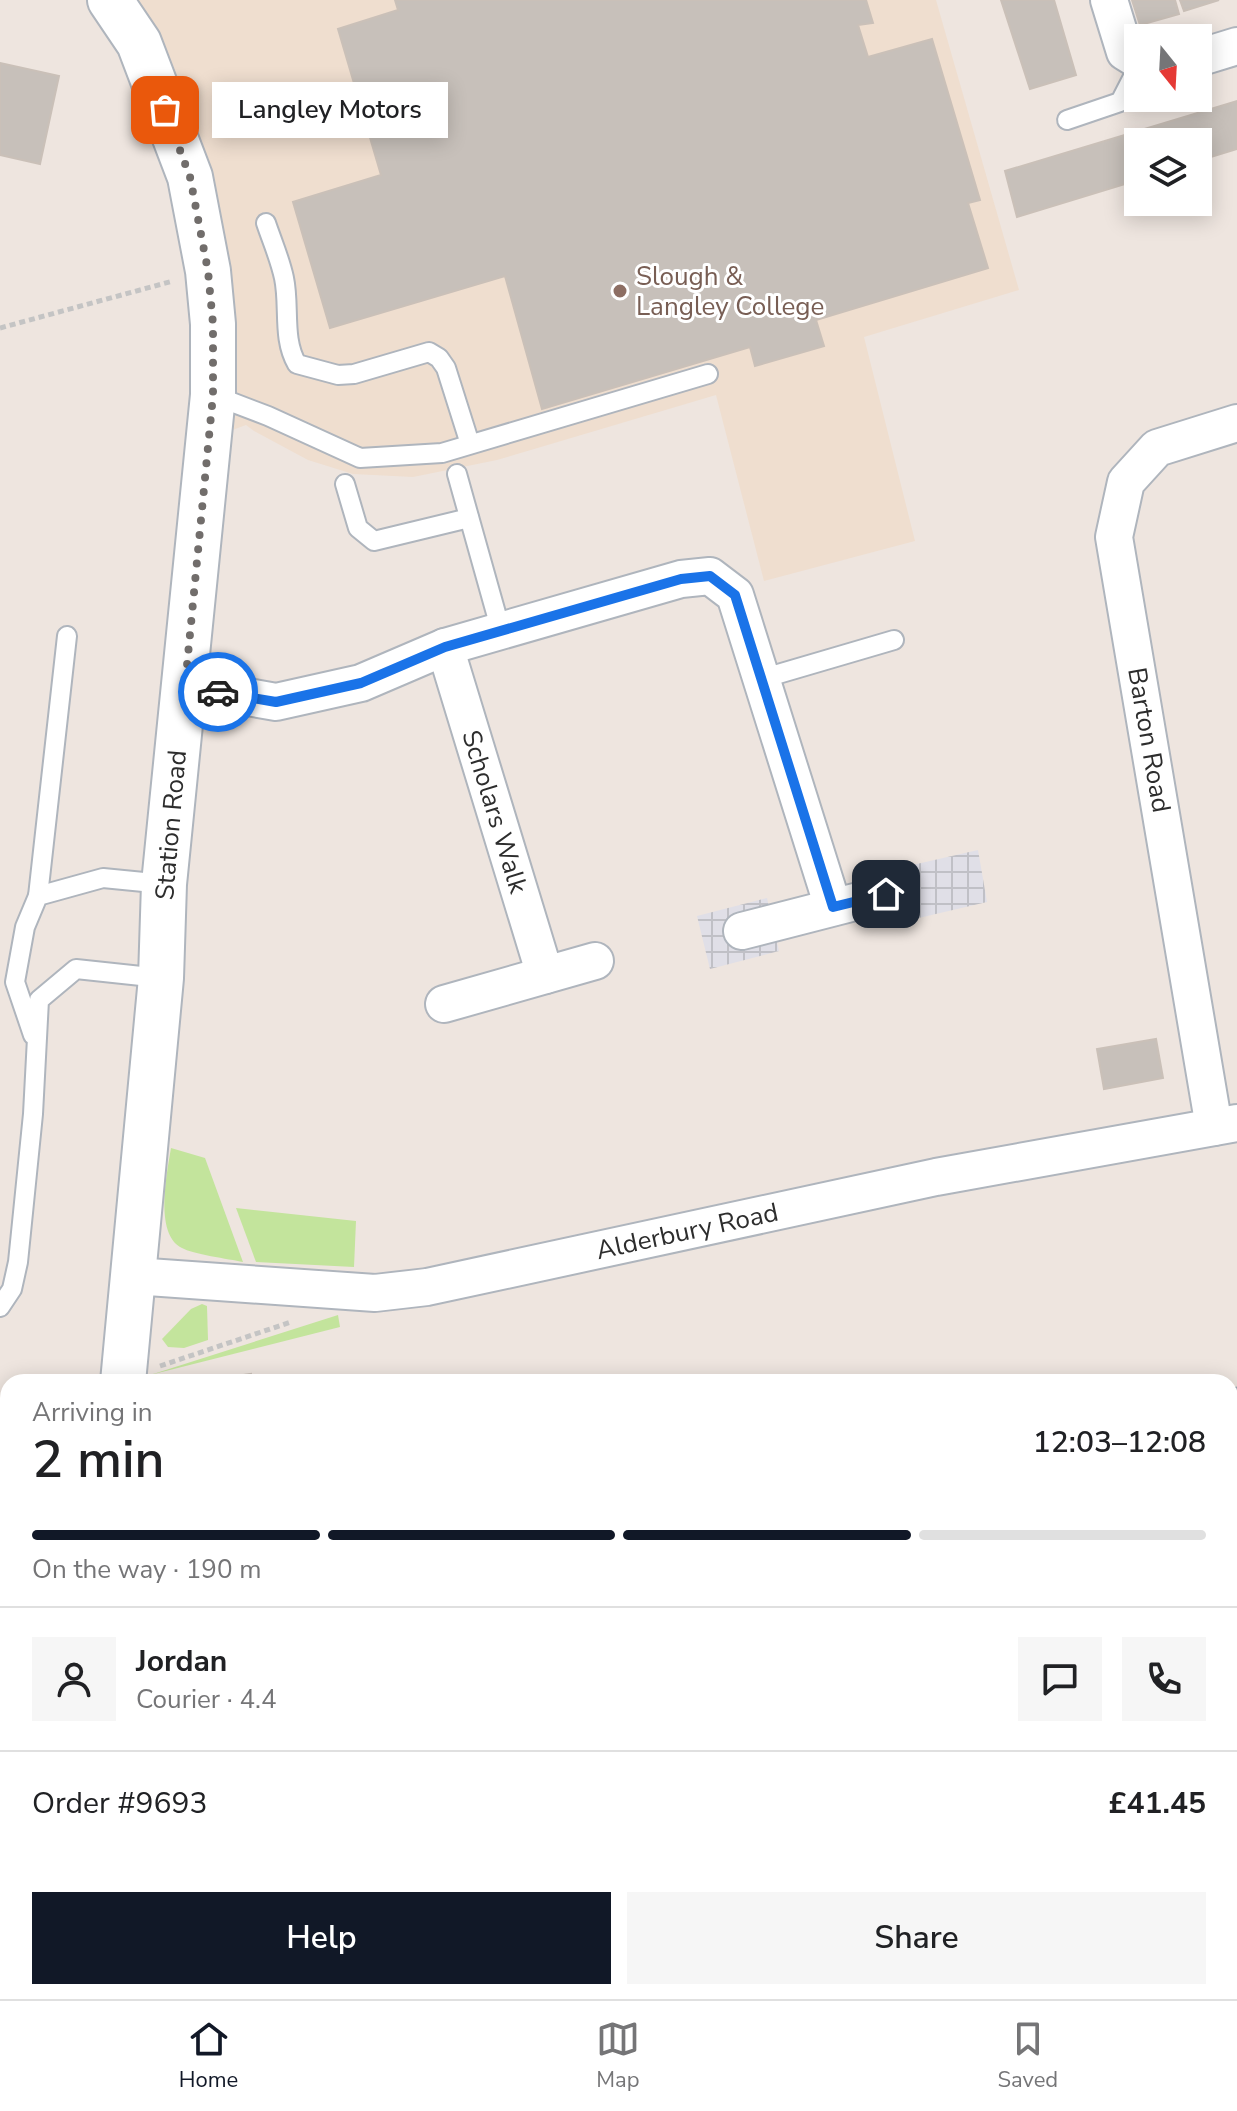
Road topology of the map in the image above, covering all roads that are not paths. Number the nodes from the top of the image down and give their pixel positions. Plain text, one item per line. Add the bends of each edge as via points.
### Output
1 (110, 0) edge
2 (1109, 0) edge
3 (1124, 36) edge
4 (1237, 46) edge
5 (1212, 54) edge
6 (1124, 90) edge
7 (1067, 120) dead end
8 (266, 223) dead end
9 (708, 374) dead end
10 (213, 395) junction
11 (1237, 423) edge
12 (470, 444) junction
13 (457, 474) dead end
14 (345, 484) dead end
15 (469, 518) junction
16 (501, 631) junction
17 (67, 636) dead end
18 (894, 640) dead end
19 (445, 647) junction
20 (761, 679) junction
21 (185, 686) junction
22 (164, 884) junction
23 (886, 894) dead end
24 (38, 896) junction
25 (833, 907) junction
26 (742, 931) dead end
27 (595, 961) dead end
28 (545, 975) junction
29 (161, 978) junction
30 (444, 1004) dead end
31 (37, 1045) junction
32 (1225, 1125) edge
33 (134, 1276) junction
34 (0, 1307) edge
35 (137, 1374) edge

1 - 10 main road, Station Road via 139,43 190,177 208,271
2 - 3 street
4 - 5 street
6 - 7 lane via 1120,102
8 - 12 lane via 283,275 289,350 297,364 354,374 429,352 446,368
9 - 12 lane
10 - 12 lane via 360,458 442,453
10 - 21 main road, Station Road
11 - 32 street, Barton Road via 1157,448 1126,482 1114,537
13 - 15 lane
14 - 15 lane via 358,528 374,541
15 - 16 lane
16 - 19 street
16 - 20 street via 681,579 710,576 735,595
17 - 24 lane
18 - 20 lane
19 - 21 street via 361,683 276,702
19 - 28 street, Scholars Walk
20 - 25 street
21 - 22 main road, Station Road
22 - 24 lane via 103,878
22 - 29 main road, Station Road
23 - 25 street
24 - 31 lane via 25,927 15,982
25 - 26 street
27 - 28 street
28 - 30 street
29 - 31 lane via 76,969 39,1000
29 - 33 main road, Station Road
31 - 34 lane via 18,1262 12,1289
32 - 33 street, Alderbury Road via 936,1177 427,1287 375,1293
33 - 35 main road, Station Road

